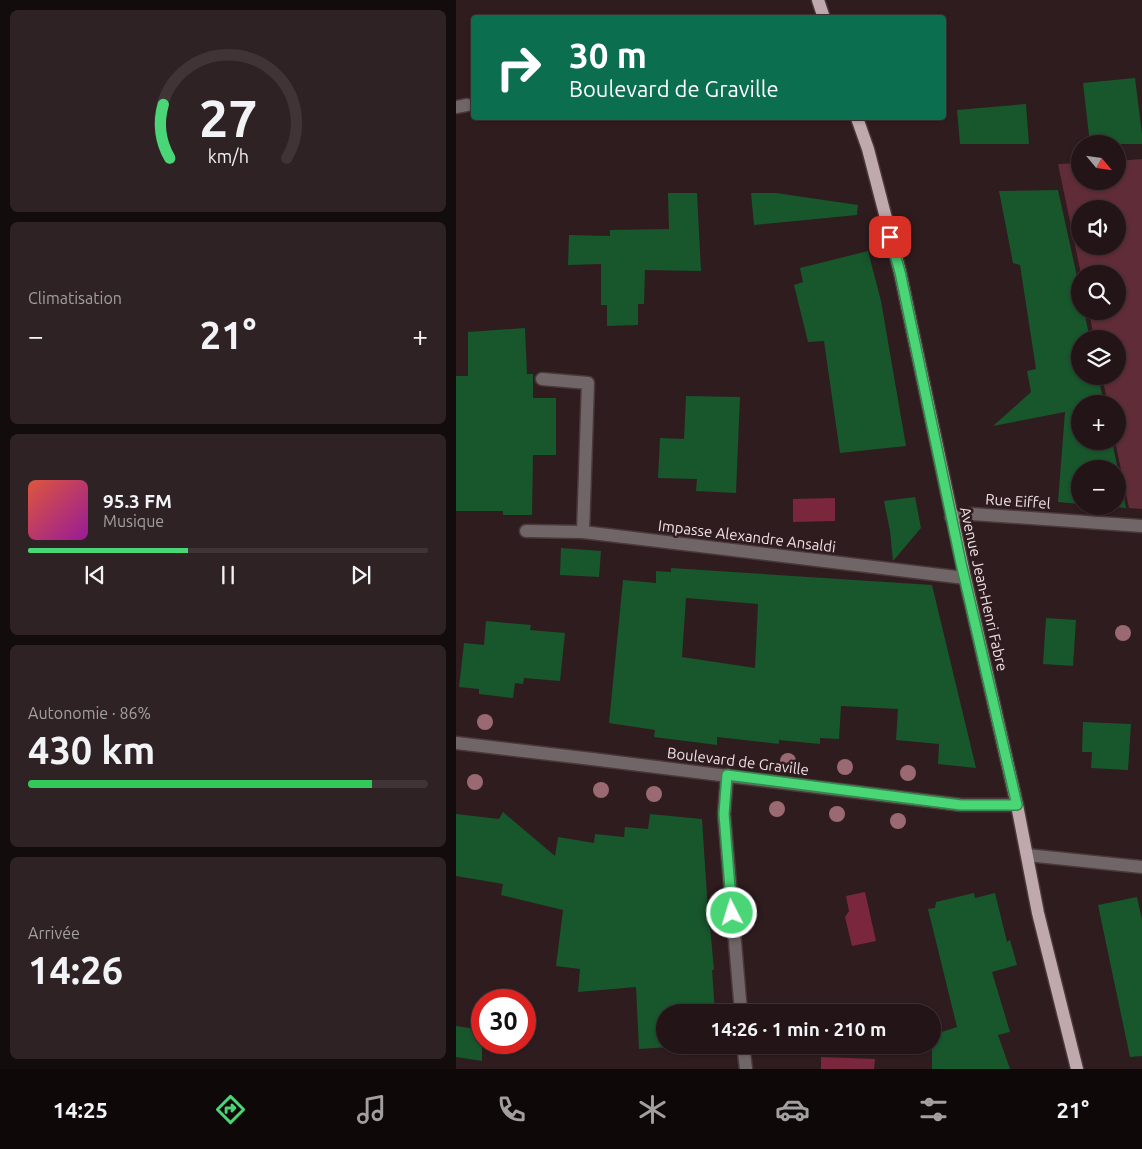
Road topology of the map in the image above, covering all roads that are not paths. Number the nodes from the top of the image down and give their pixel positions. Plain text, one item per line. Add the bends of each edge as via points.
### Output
1 (818, 0) edge
2 (823, 15) edge
3 (858, 120) edge
4 (542, 379) dead end
5 (951, 517) junction
6 (1142, 526) edge
7 (526, 531) dead end
8 (583, 532) junction
9 (965, 578) junction
10 (456, 743) edge
11 (727, 775) junction
12 (1017, 805) junction
13 (1027, 855) junction
14 (1142, 867) edge
15 (740, 1004) edge
16 (745, 1054) edge
17 (746, 1069) edge
18 (1077, 1069) edge

1 - 2 main road
3 - 5 main road, Avenue Jean-Henri Fabre via 900,272
4 - 8 street via 588,382
5 - 6 street, Rue Eiffel via 972,514
5 - 9 main road, Avenue Jean-Henri Fabre
7 - 8 street, Impasse Alexandre Ansaldi
8 - 9 street, Impasse Alexandre Ansaldi
9 - 12 main road, Avenue Jean-Henri Fabre
10 - 11 street, Boulevard de Graville
11 - 12 street, Boulevard de Graville via 961,805
11 - 15 street via 724,814
12 - 13 main road, Avenue Jean-Henri Fabre
13 - 14 street
13 - 18 main road, Avenue Jean-Henri Fabre
16 - 17 street

